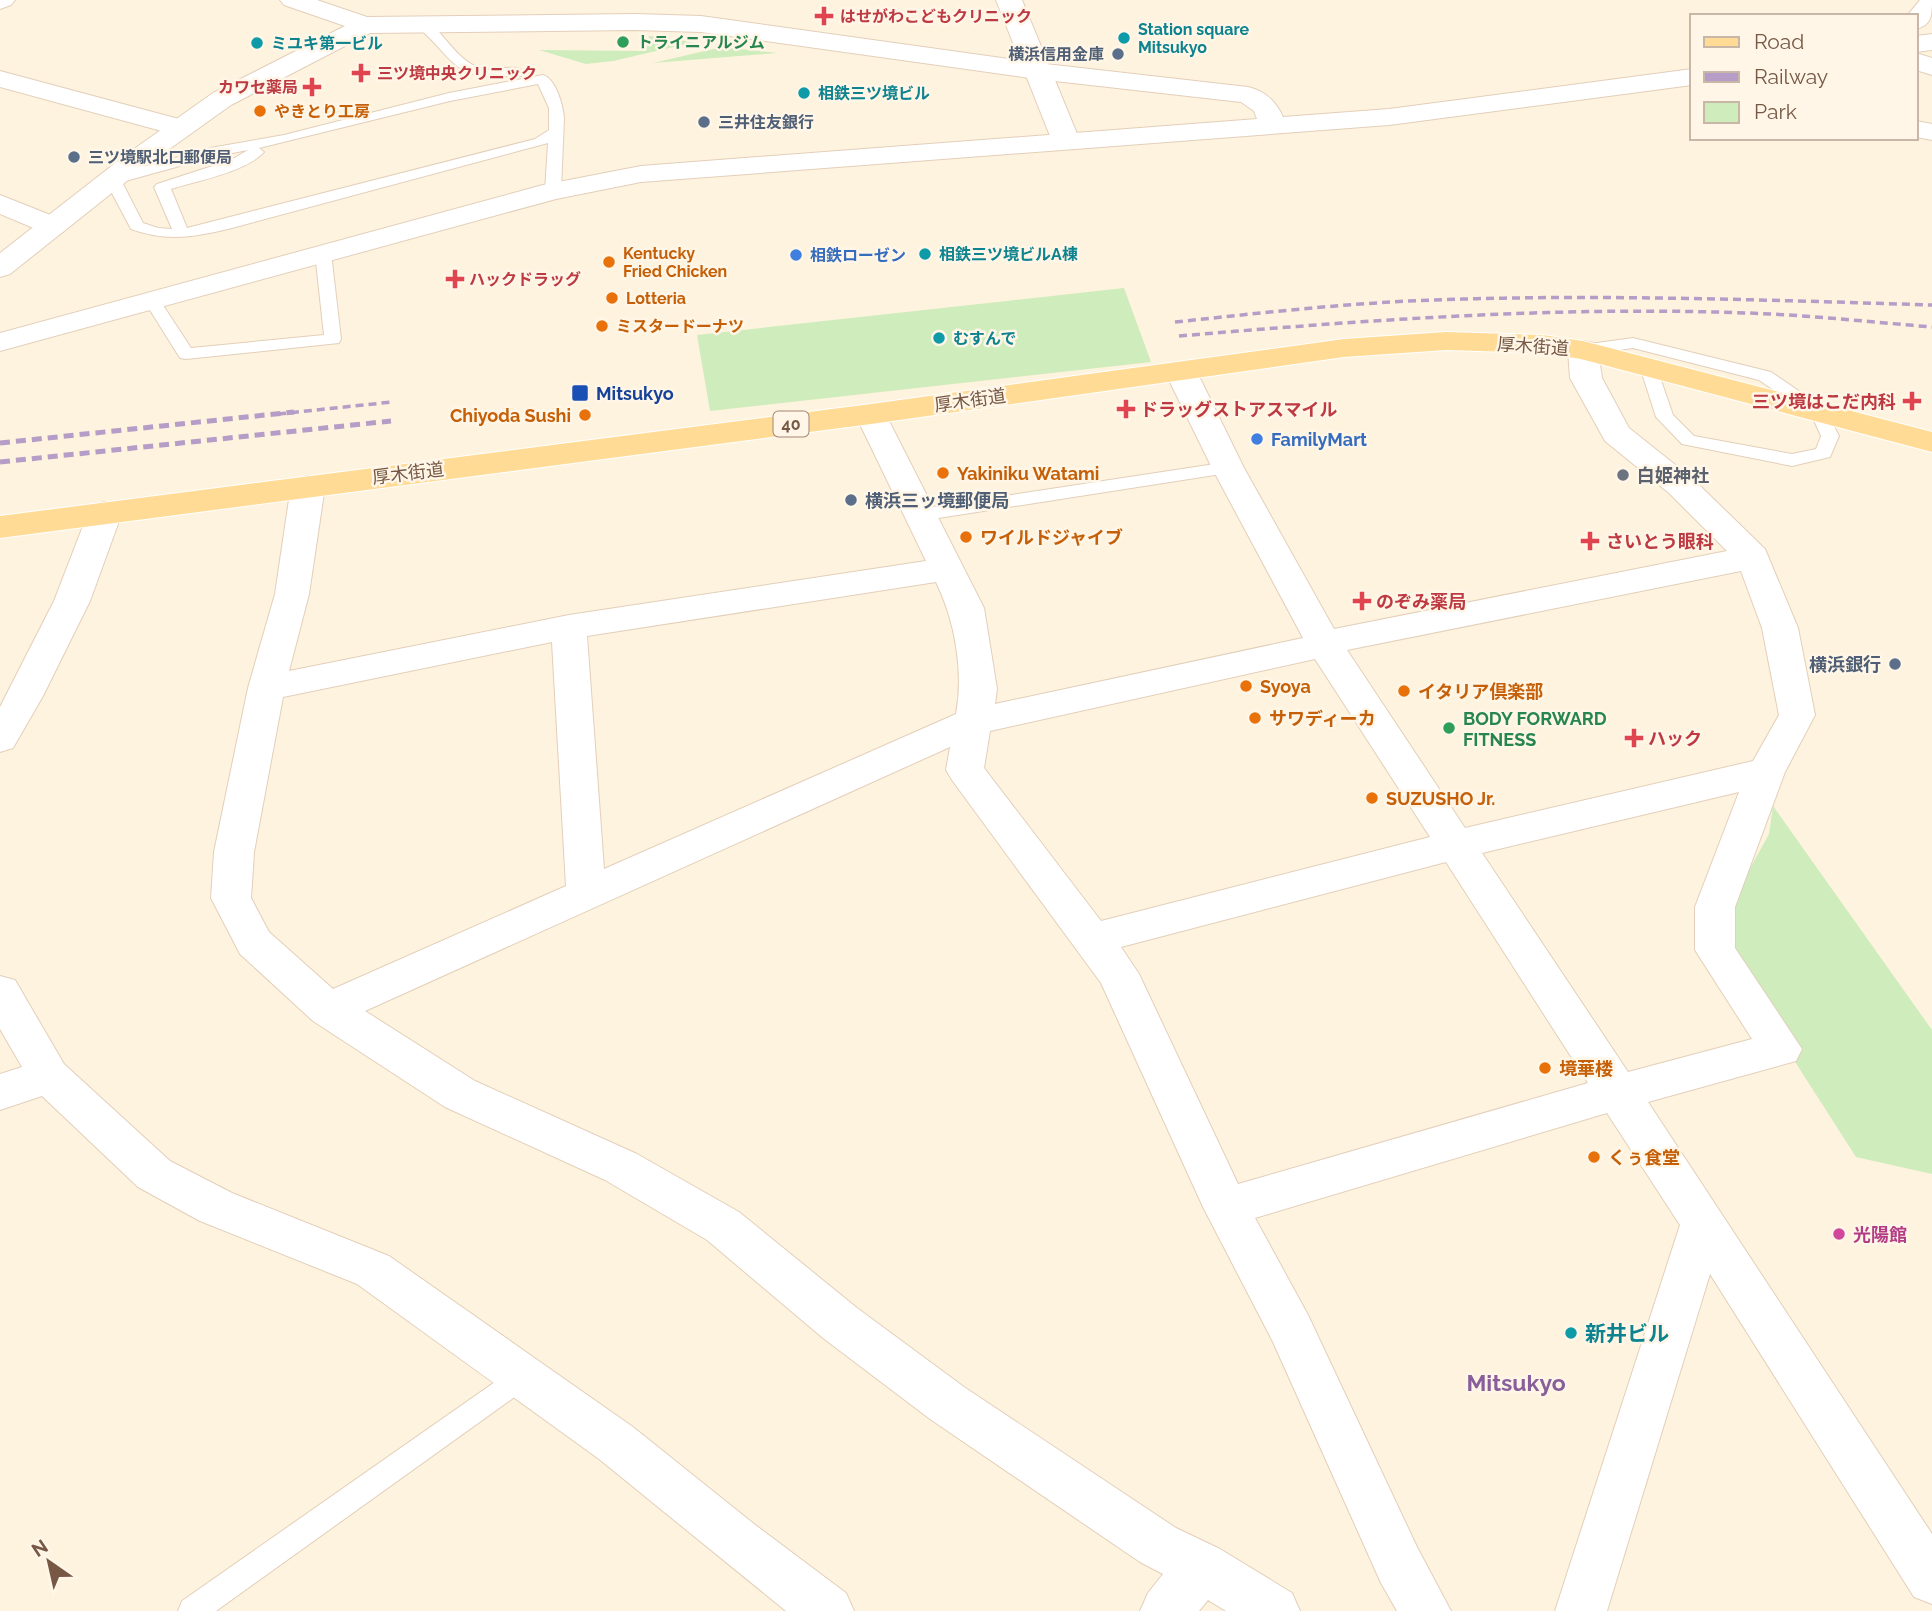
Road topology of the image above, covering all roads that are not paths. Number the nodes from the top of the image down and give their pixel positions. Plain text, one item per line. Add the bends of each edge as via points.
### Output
1 (293, 0) edge
2 (1009, 0) edge
3 (1932, 1) edge
4 (1918, 18) edge
5 (365, 25) junction
6 (425, 26) junction
7 (1037, 71) junction
8 (481, 74) junction
9 (1690, 77) edge
10 (0, 79) edge
11 (543, 79) junction
12 (449, 97) junction
13 (1274, 125) junction
14 (180, 128) junction
15 (554, 133) junction
16 (284, 139) junction
17 (1066, 141) junction
18 (113, 180) junction
19 (553, 191) junction
20 (0, 204) edge
21 (53, 226) junction
22 (182, 234) junction
23 (323, 253) junction
24 (0, 268) edge
25 (151, 299) junction
26 (0, 342) edge
27 (1583, 350) junction
28 (1649, 367) junction
29 (1181, 372) junction
30 (1818, 413) junction
31 (871, 414) junction
32 (1932, 442) edge
33 (1228, 468) junction
34 (308, 486) junction
35 (105, 513) junction
36 (919, 515) junction
37 (0, 527) edge
38 (1753, 557) junction
39 (946, 569) junction
40 (569, 627) junction
41 (1324, 644) junction
42 (266, 688) junction
43 (973, 722) junction
44 (0, 740) edge
45 (1766, 772) junction
46 (1456, 845) junction
47 (586, 892) junction
48 (1091, 939) junction
49 (0, 992) edge
50 (328, 1009) junction
51 (49, 1076) junction
52 (0, 1092) edge
53 (1616, 1093) junction
54 (1226, 1207) junction
55 (1703, 1223) junction
56 (522, 1378) junction
57 (1202, 1567) junction
58 (1932, 1579) edge
59 (192, 1611) edge
60 (828, 1611) edge
61 (1166, 1611) edge
62 (1274, 1611) edge
63 (1426, 1611) edge
64 (1581, 1611) edge

1 - 5 street
2 - 7 street
3 - 4 street
5 - 6 street
5 - 14 street via 225,97
6 - 7 street via 701,24
6 - 8 lane via 461,64
7 - 13 street via 1248,95 1265,107
7 - 17 street
8 - 11 lane via 510,71
8 - 12 lane
9 - 13 street via 1389,117
10 - 14 street
11 - 12 lane
11 - 15 lane via 556,108
12 - 16 lane
13 - 17 street
14 - 18 street
15 - 19 lane
15 - 22 lane via 540,142 437,170
16 - 18 lane via 210,153
16 - 22 lane via 236,163 162,187
17 - 19 street via 641,174
18 - 21 street
18 - 22 lane via 137,226 156,233
19 - 23 street
20 - 21 street
21 - 24 street
23 - 25 street
23 - 25 lane via 333,339 186,354
25 - 26 street
27 - 28 main road, 厚木街道 / 40
27 - 29 main road, 厚木街道 / 40 via 1447,341 1345,348
27 - 30 lane via 1633,343 1765,376
27 - 38 street via 1586,378 1616,434 1681,486
28 - 30 main road, 厚木街道 / 40
28 - 30 lane via 1665,416 1688,440 1792,460 1824,453 1830,436
29 - 31 main road, 厚木街道 / 40
29 - 33 street
30 - 32 main road, 厚木街道 / 40
31 - 34 main road, 厚木街道 / 40
31 - 36 street
33 - 36 lane
33 - 41 street
34 - 35 main road, 厚木街道 / 40
34 - 42 street via 292,594
35 - 37 main road, 厚木街道 / 40
35 - 44 street via 72,601
36 - 39 street
38 - 41 street
38 - 45 street via 1780,628 1797,715
39 - 40 street
39 - 43 street via 966,608 979,689
40 - 42 street
40 - 47 street
41 - 43 street
41 - 46 street
42 - 50 street via 234,852 231,898 254,943
43 - 47 street
43 - 48 street via 965,770
45 - 46 street
45 - 53 street via 1715,907 1715,950 1781,1049
46 - 48 street
46 - 53 street
47 - 50 street
48 - 54 street via 1118,974
49 - 51 street
50 - 57 street via 460,1094 621,1167 723,1226 947,1403 1158,1545
51 - 52 street
51 - 56 street via 154,1174 216,1207 373,1270
53 - 54 street
53 - 55 street
54 - 63 street via 1292,1330 1399,1565
55 - 58 street
55 - 64 street
56 - 59 lane
56 - 60 street via 616,1443
57 - 61 street
57 - 62 street

